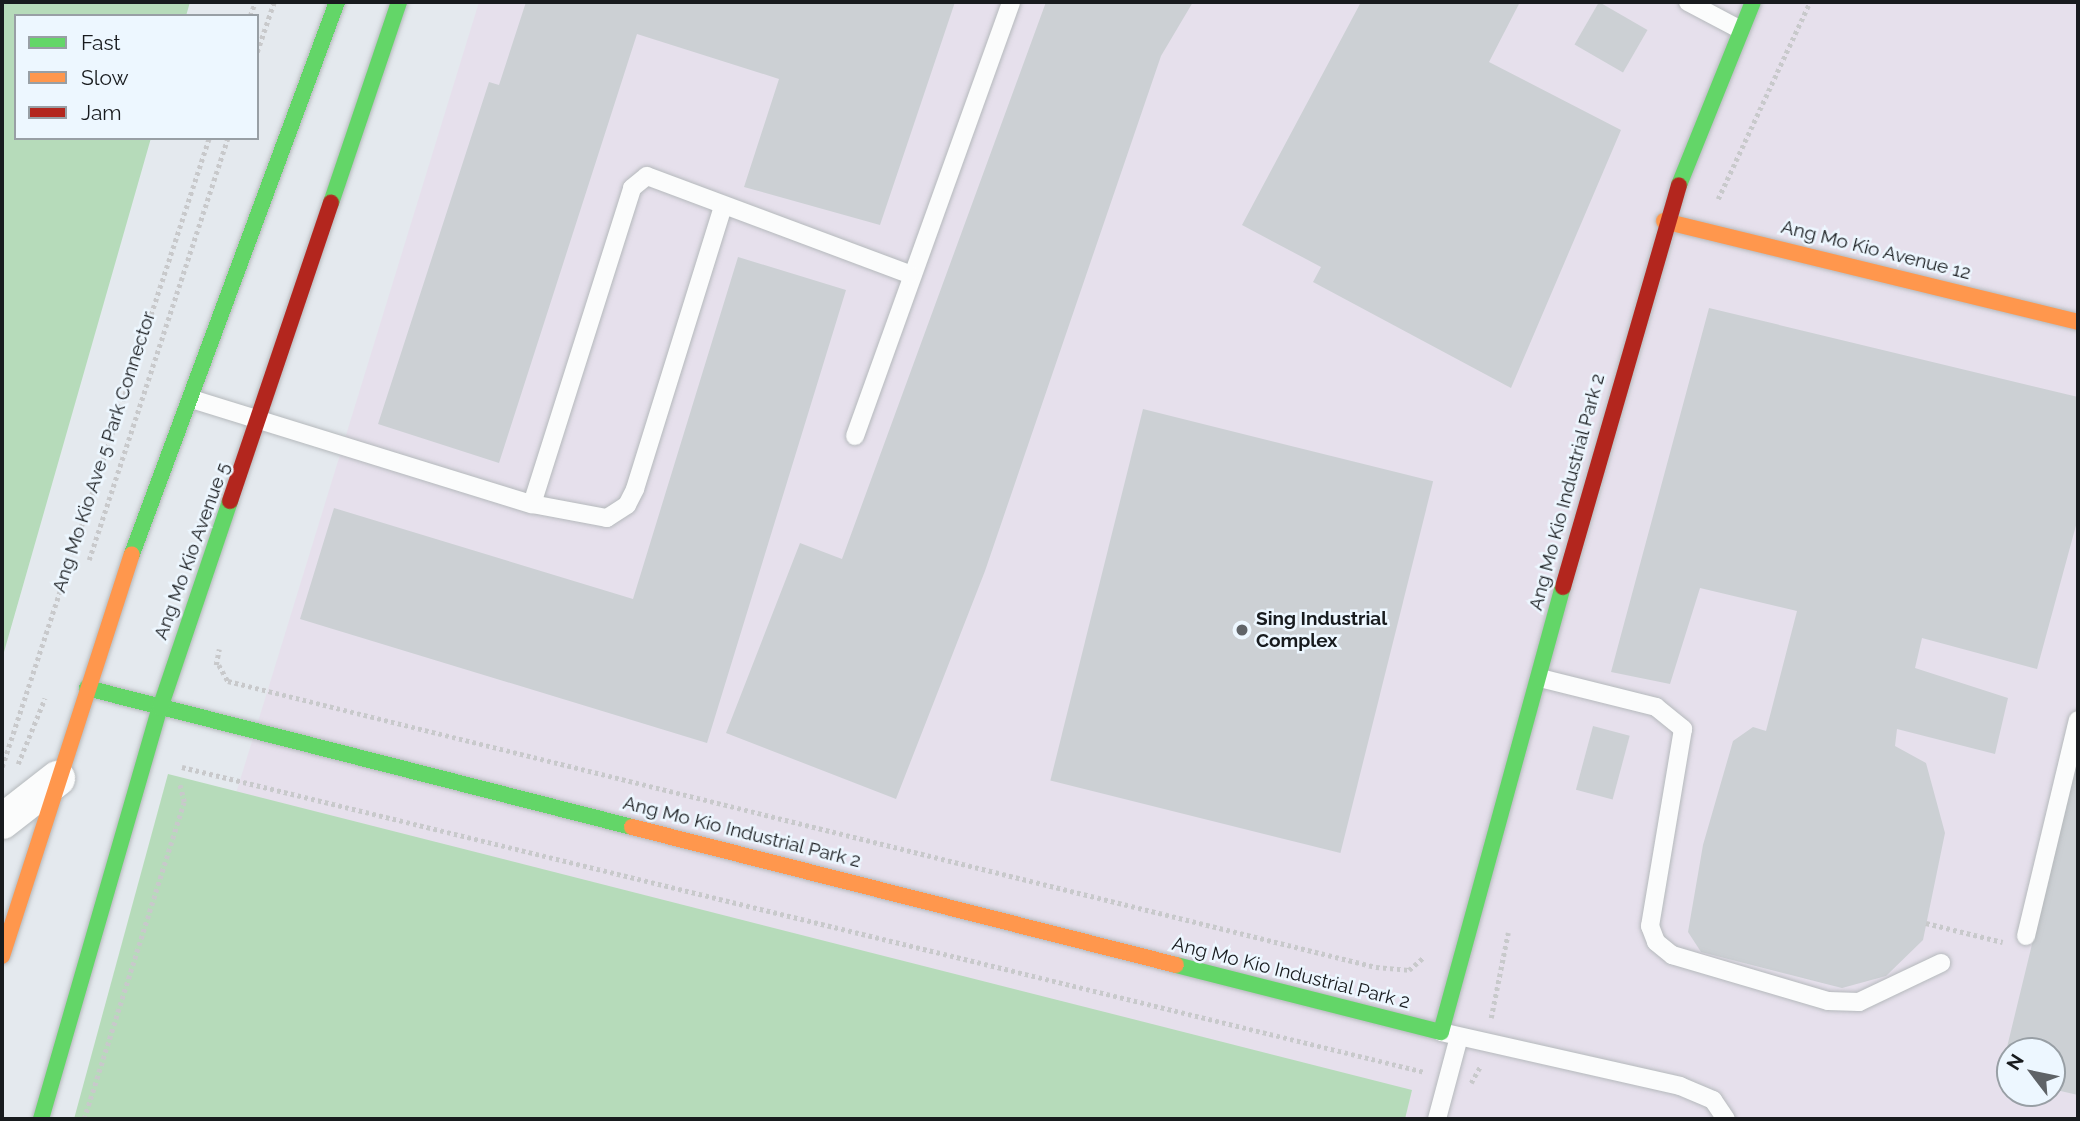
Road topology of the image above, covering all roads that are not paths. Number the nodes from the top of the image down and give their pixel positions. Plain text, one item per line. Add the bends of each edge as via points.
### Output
1 (337, 2) edge
2 (399, 2) edge
3 (1011, 2) edge
4 (1688, 2) edge
5 (1753, 2) edge
6 (1739, 29) junction
7 (723, 206) junction
8 (1664, 221) junction
9 (909, 274) junction
10 (2078, 322) edge
11 (195, 400) junction
12 (261, 421) junction
13 (855, 436) dead end
14 (532, 504) junction
15 (1540, 678) junction
16 (87, 688) junction
17 (160, 708) junction
18 (2078, 720) edge
19 (57, 778) junction
20 (2, 821) edge
21 (2022, 941) road end
22 (2, 956) edge
23 (1941, 963) dead end
24 (1441, 1032) junction
25 (1460, 1038) junction
26 (41, 1119) edge
27 (1437, 1119) edge
28 (1726, 1119) edge

1 - 11 street
2 - 12 street, Ang Mo Kio Avenue 5 via 359,107
3 - 9 lane
4 - 6 lane
5 - 6 street, Ang Mo Kio Industrial Park 2
6 - 8 street, Ang Mo Kio Industrial Park 2
7 - 9 lane
7 - 14 lane via 627,505 607,518
7 - 14 lane via 659,177 647,176 632,188
8 - 10 street, Ang Mo Kio Avenue 12
8 - 15 street, Ang Mo Kio Industrial Park 2
9 - 13 lane
11 - 12 lane
11 - 16 street
12 - 14 lane
12 - 17 street, Ang Mo Kio Avenue 5
15 - 23 lane via 1656,707 1683,729 1650,926 1656,942 1672,956 1828,1001 1858,1002
15 - 24 street, Ang Mo Kio Industrial Park 2
16 - 17 street, Ang Mo Kio Industrial Park 2
16 - 19 street
17 - 24 street, Ang Mo Kio Industrial Park 2
17 - 26 street, Ang Mo Kio Avenue 5
18 - 21 lane
19 - 20 street
19 - 22 street
24 - 25 lane
25 - 27 lane
25 - 28 lane via 1680,1086 1713,1100

